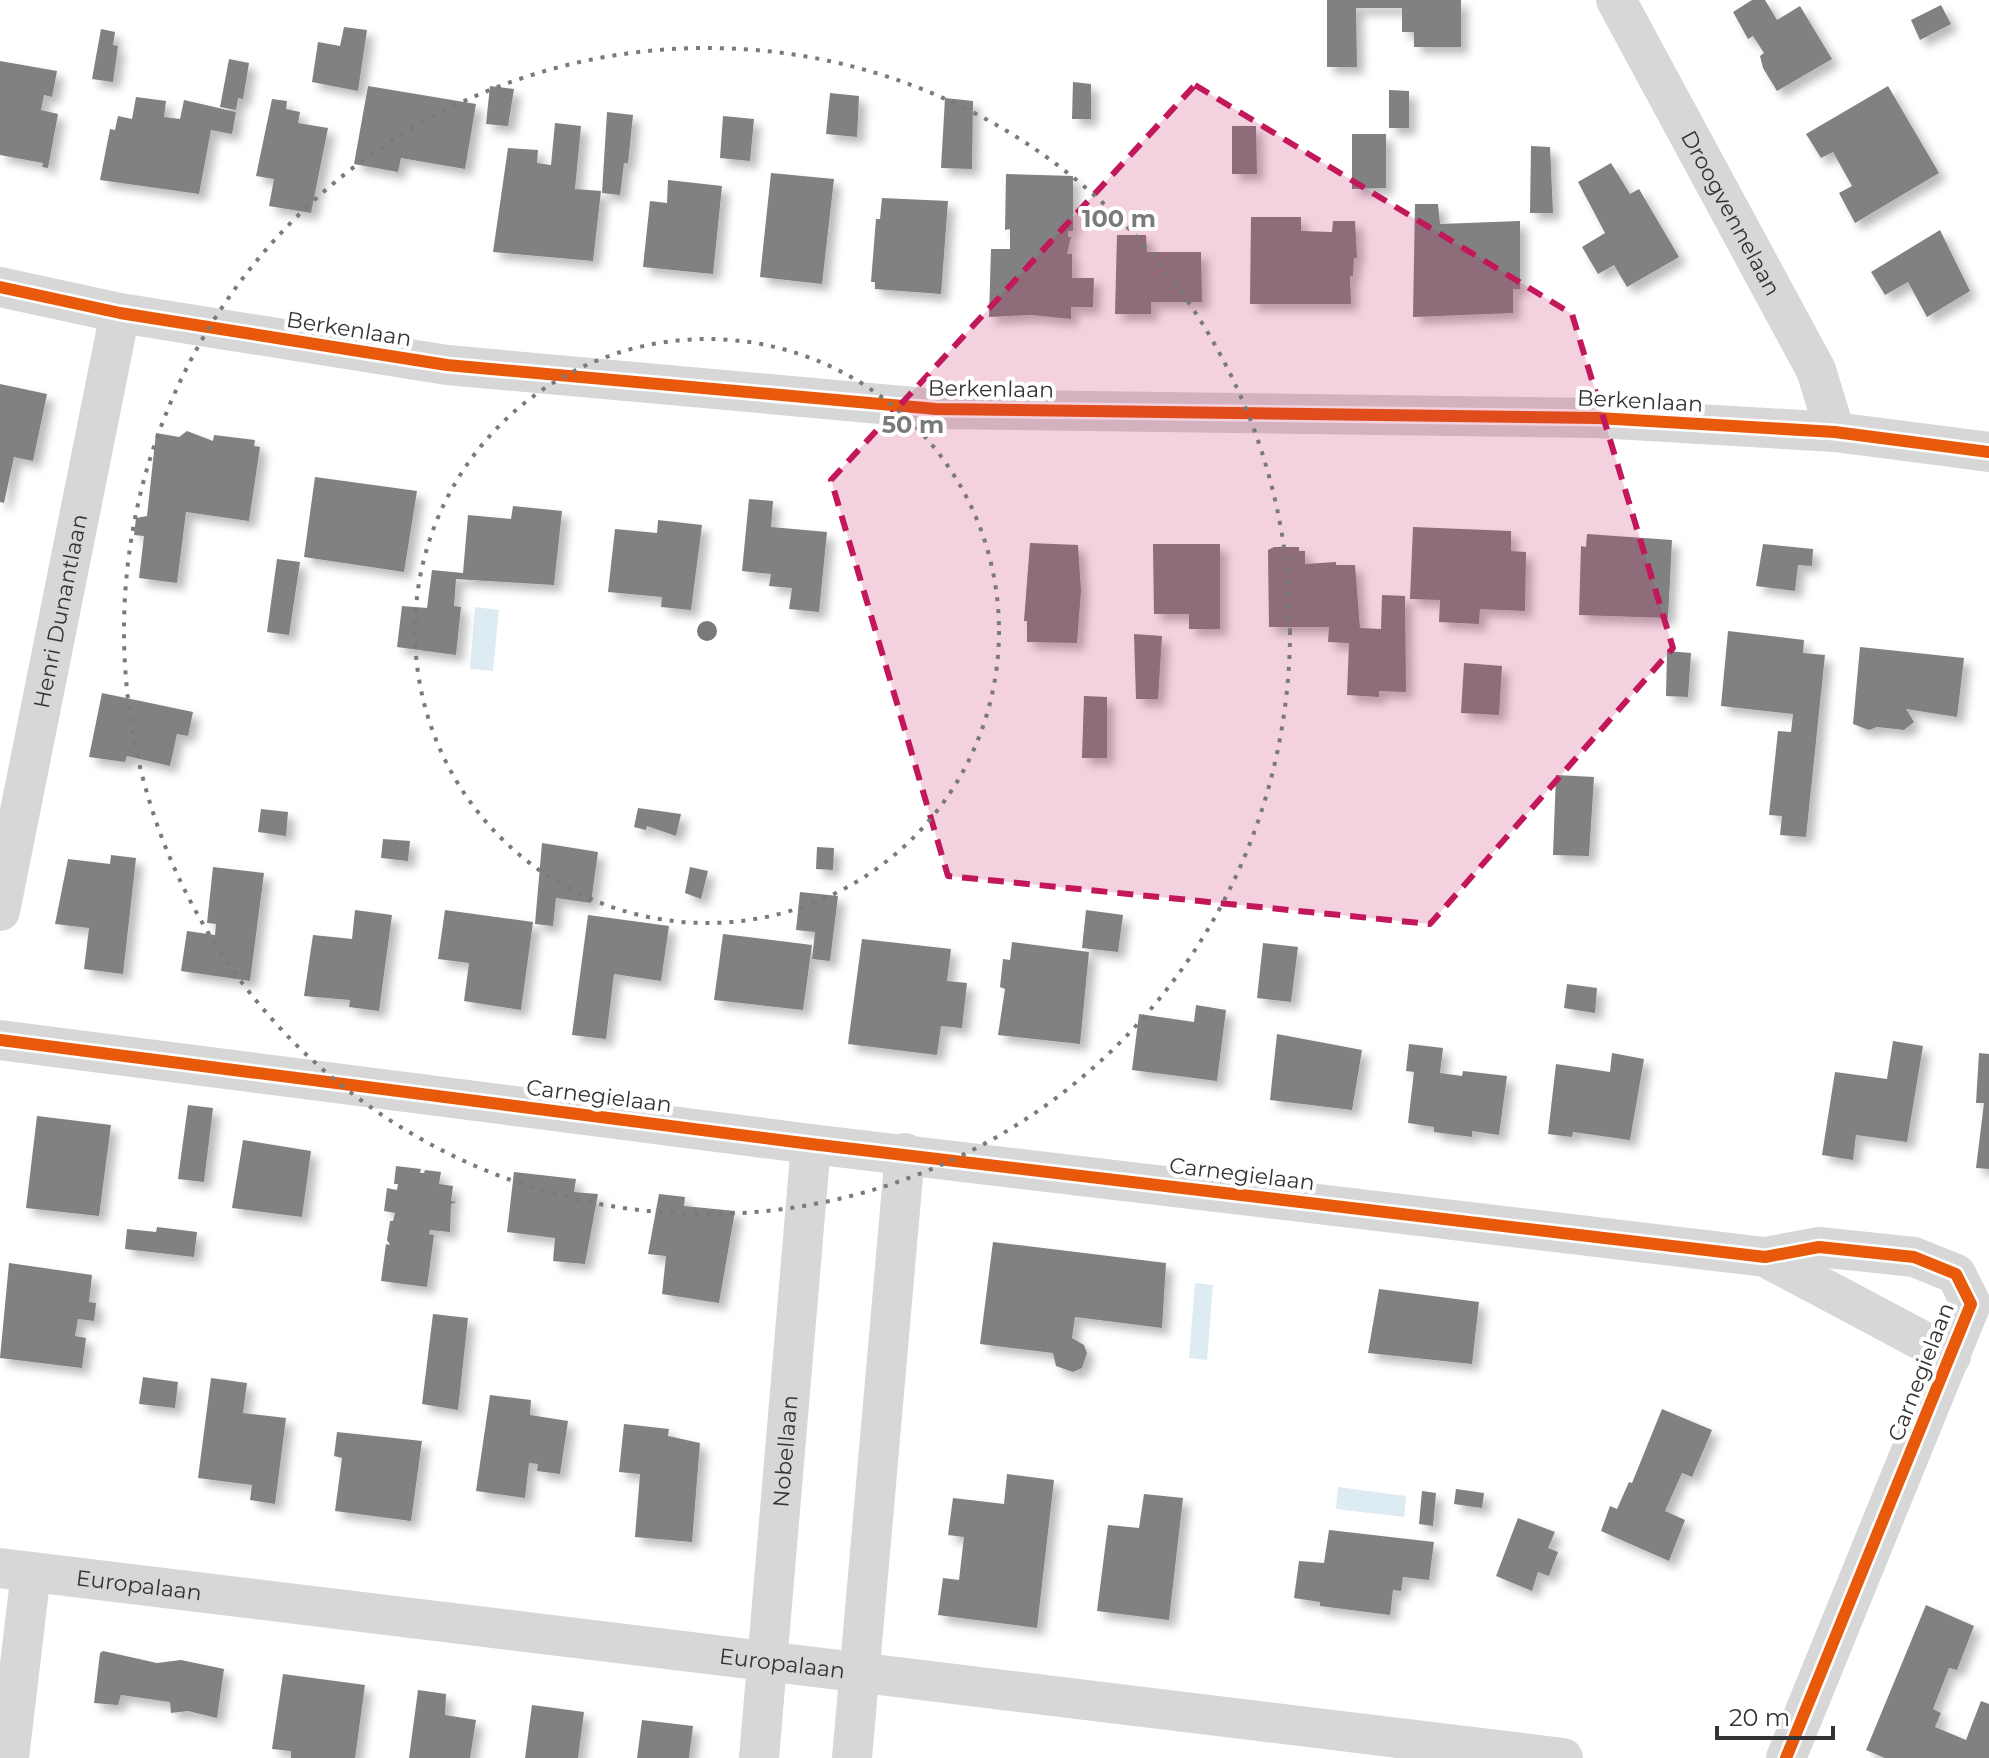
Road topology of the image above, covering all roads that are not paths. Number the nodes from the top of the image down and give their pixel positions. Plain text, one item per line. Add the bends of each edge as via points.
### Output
1 (1616, 0) edge
2 (0, 287) edge
3 (120, 313) junction
4 (1835, 432) junction
5 (1989, 452) edge
6 (0, 911) edge
7 (0, 1040) edge
8 (811, 1144) junction
9 (905, 1153) junction
10 (1765, 1257) junction
11 (1951, 1356) junction
12 (16, 1570) edge
13 (766, 1660) junction
14 (859, 1672) junction
15 (9, 1758) edge
16 (759, 1758) edge
17 (852, 1758) edge
18 (1563, 1758) edge
19 (1786, 1758) edge

1 - 4 street, Droogvennelaan via 1816,370
2 - 3 street, Berkenlaan
3 - 4 street, Berkenlaan via 447,365 936,409 1598,418
3 - 6 street, Henri Dunantlaan
4 - 5 street, Berkenlaan
7 - 8 street, Carnegielaan
8 - 9 street, Carnegielaan
8 - 13 street, Nobellaan
9 - 10 street, Carnegielaan
9 - 14 street
10 - 11 street, Carnegielaan
10 - 11 street, Carnegielaan via 1819,1247 1914,1257 1956,1274 1971,1304
11 - 19 street, Carnegielaan
12 - 13 street, Europalaan
12 - 15 street
13 - 14 street, Europalaan
13 - 16 street, Nobellaan
14 - 17 street
14 - 18 street, Europalaan

